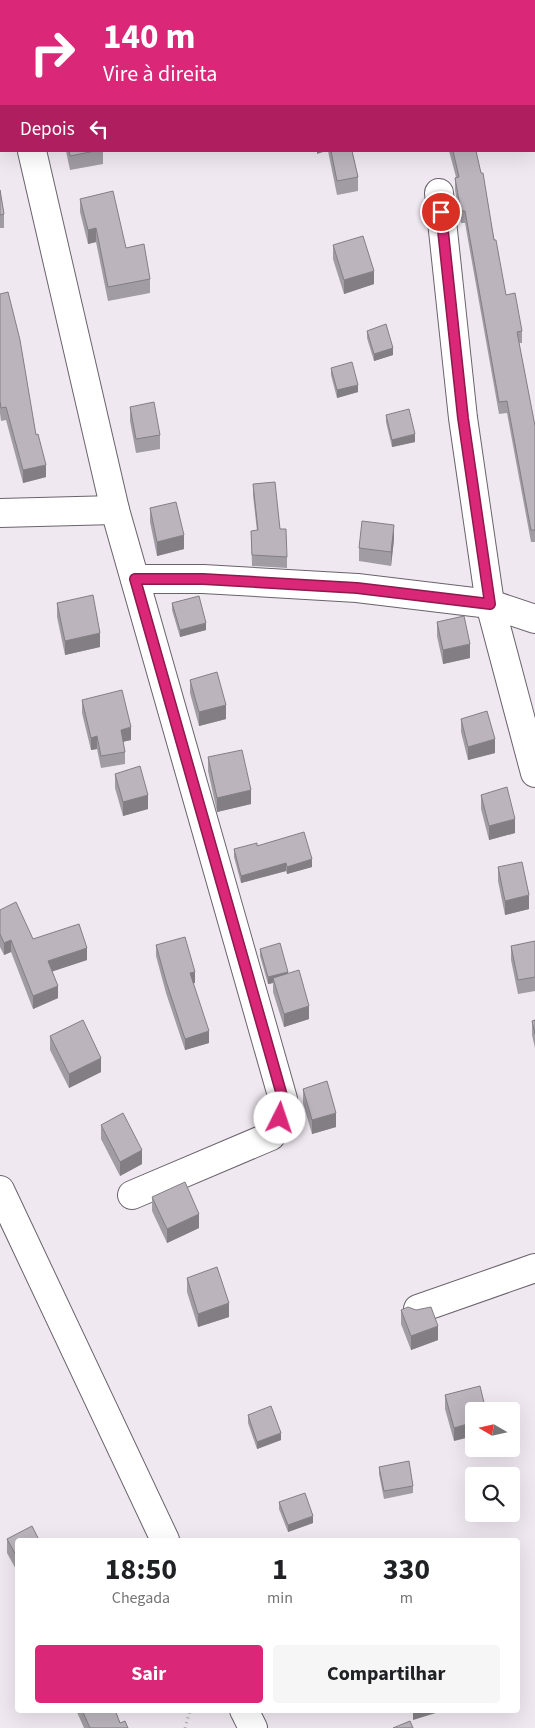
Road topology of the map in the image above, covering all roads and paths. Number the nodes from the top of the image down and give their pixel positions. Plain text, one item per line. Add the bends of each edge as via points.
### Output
1 (32, 152) edge
2 (439, 193) dead end
3 (115, 510) junction
4 (0, 513) edge
5 (135, 579) junction
6 (490, 604) junction
7 (535, 619) edge
8 (535, 774) edge
9 (0, 1190) edge
10 (132, 1196) dead end
11 (535, 1268) edge
12 (418, 1309) edge
13 (164, 1538) edge
14 (189, 1713) edge
15 (246, 1713) edge
16 (185, 1728) edge
17 (253, 1728) edge

1 - 3 street
2 - 6 street via 463,418
3 - 4 street
3 - 5 street
5 - 6 street via 203,579 357,588
5 - 10 street via 283,1099 280,1118 271,1136
6 - 7 street
6 - 8 street
9 - 13 street
11 - 12 street
14 - 16 path
15 - 17 street

